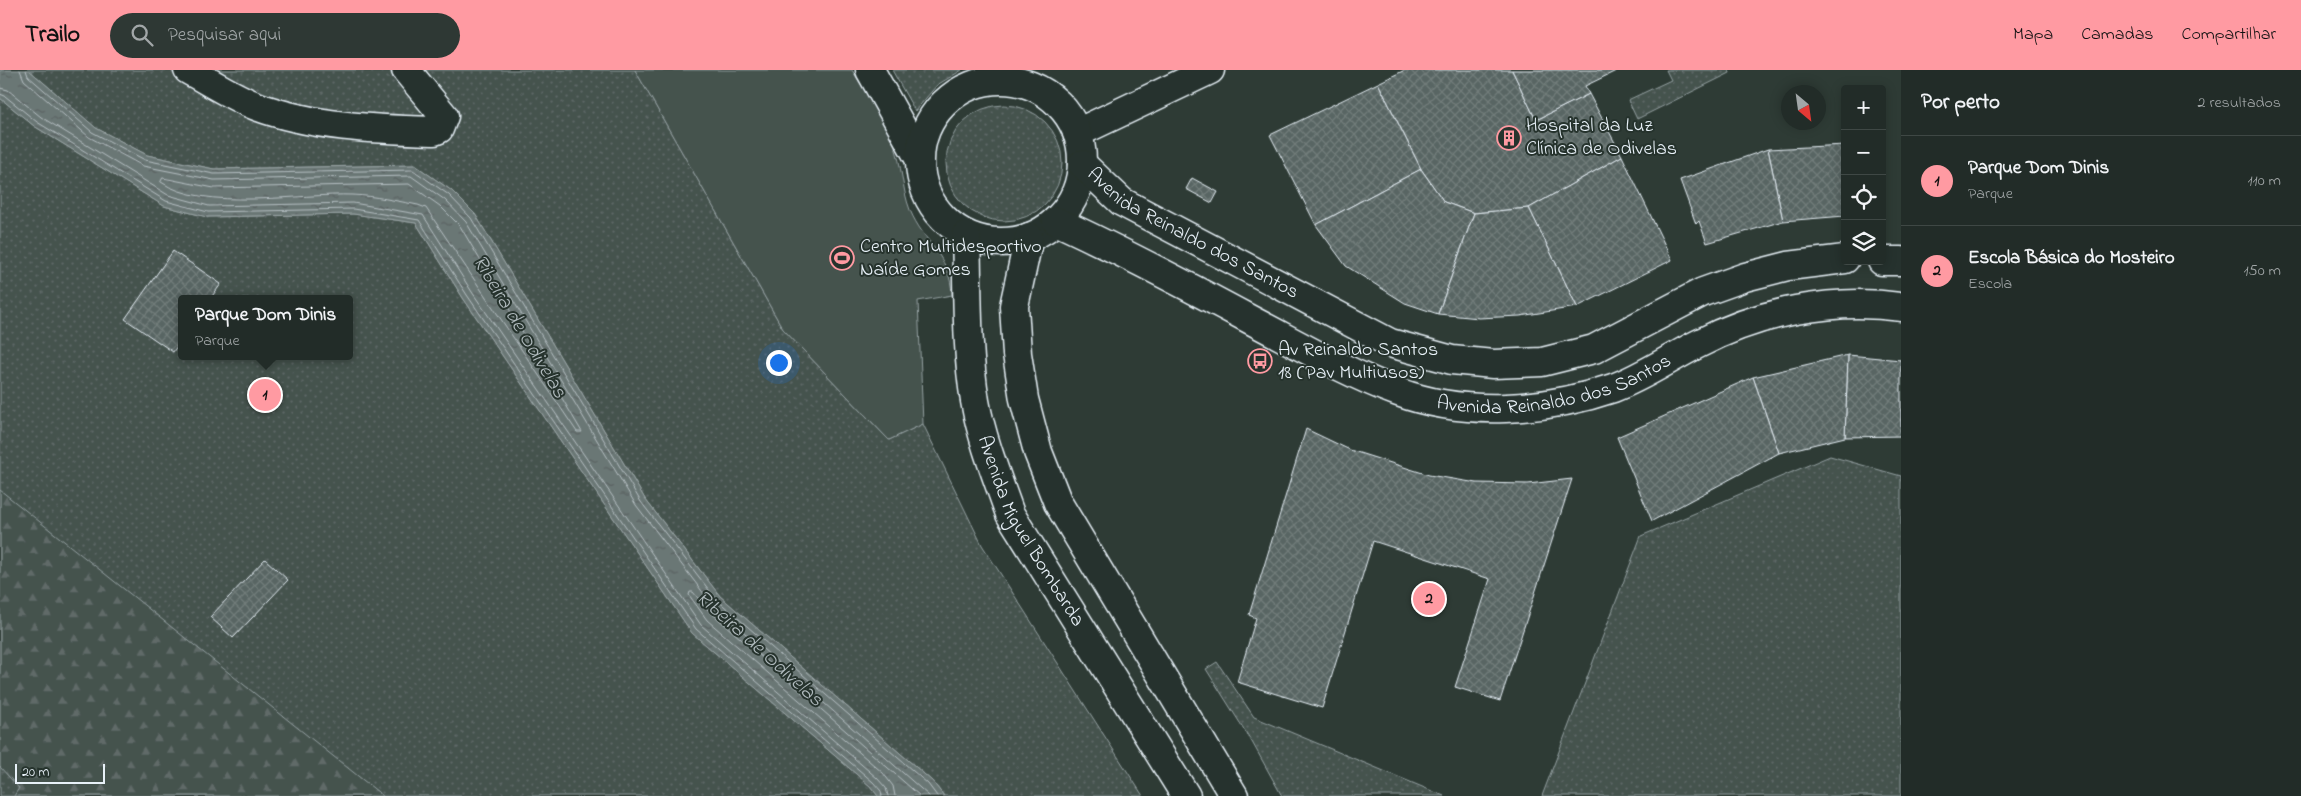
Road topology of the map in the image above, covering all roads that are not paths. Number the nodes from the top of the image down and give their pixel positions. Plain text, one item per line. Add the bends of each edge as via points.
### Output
1 (188, 70) edge
2 (406, 70) edge
3 (870, 70) edge
4 (1210, 70) edge
5 (1030, 79) edge
6 (1077, 133) junction
7 (919, 158) junction
8 (1082, 164) junction
9 (1056, 220) junction
10 (966, 235) junction
11 (1029, 237) junction
12 (1841, 259) edge
13 (1886, 260) edge
14 (1901, 261) edge
15 (1901, 307) edge
16 (1186, 796) edge
17 (1234, 796) edge

1 - 2 main road via 255,106 300,119 350,126 434,131 444,116
3 - 7 main road
4 - 6 main road
5 - 6 main road via 1067,115
5 - 7 main road via 1020,82 988,81 958,92 935,113 922,142
6 - 8 main road
7 - 10 main road via 924,189 931,204 953,227
8 - 9 main road via 1078,185
8 - 12 main road, Avenida Reinaldo dos Santos via 1122,202 1390,343 1452,360 1493,364 1542,362 1594,349 1703,292 1788,266
9 - 11 main road
9 - 15 main road, Avenida Reinaldo dos Santos via 1350,373 1400,393 1460,407 1524,408 1607,390 1719,333 1757,319 1807,308 1848,304 1876,303
10 - 11 main road via 1001,242
10 - 16 main road, Avenida Miguel Bombarda via 969,348 976,402 991,464 1010,514
11 - 17 main road, Avenida Miguel Bombarda via 1014,306 1024,399 1038,452 1058,503
13 - 14 main road

